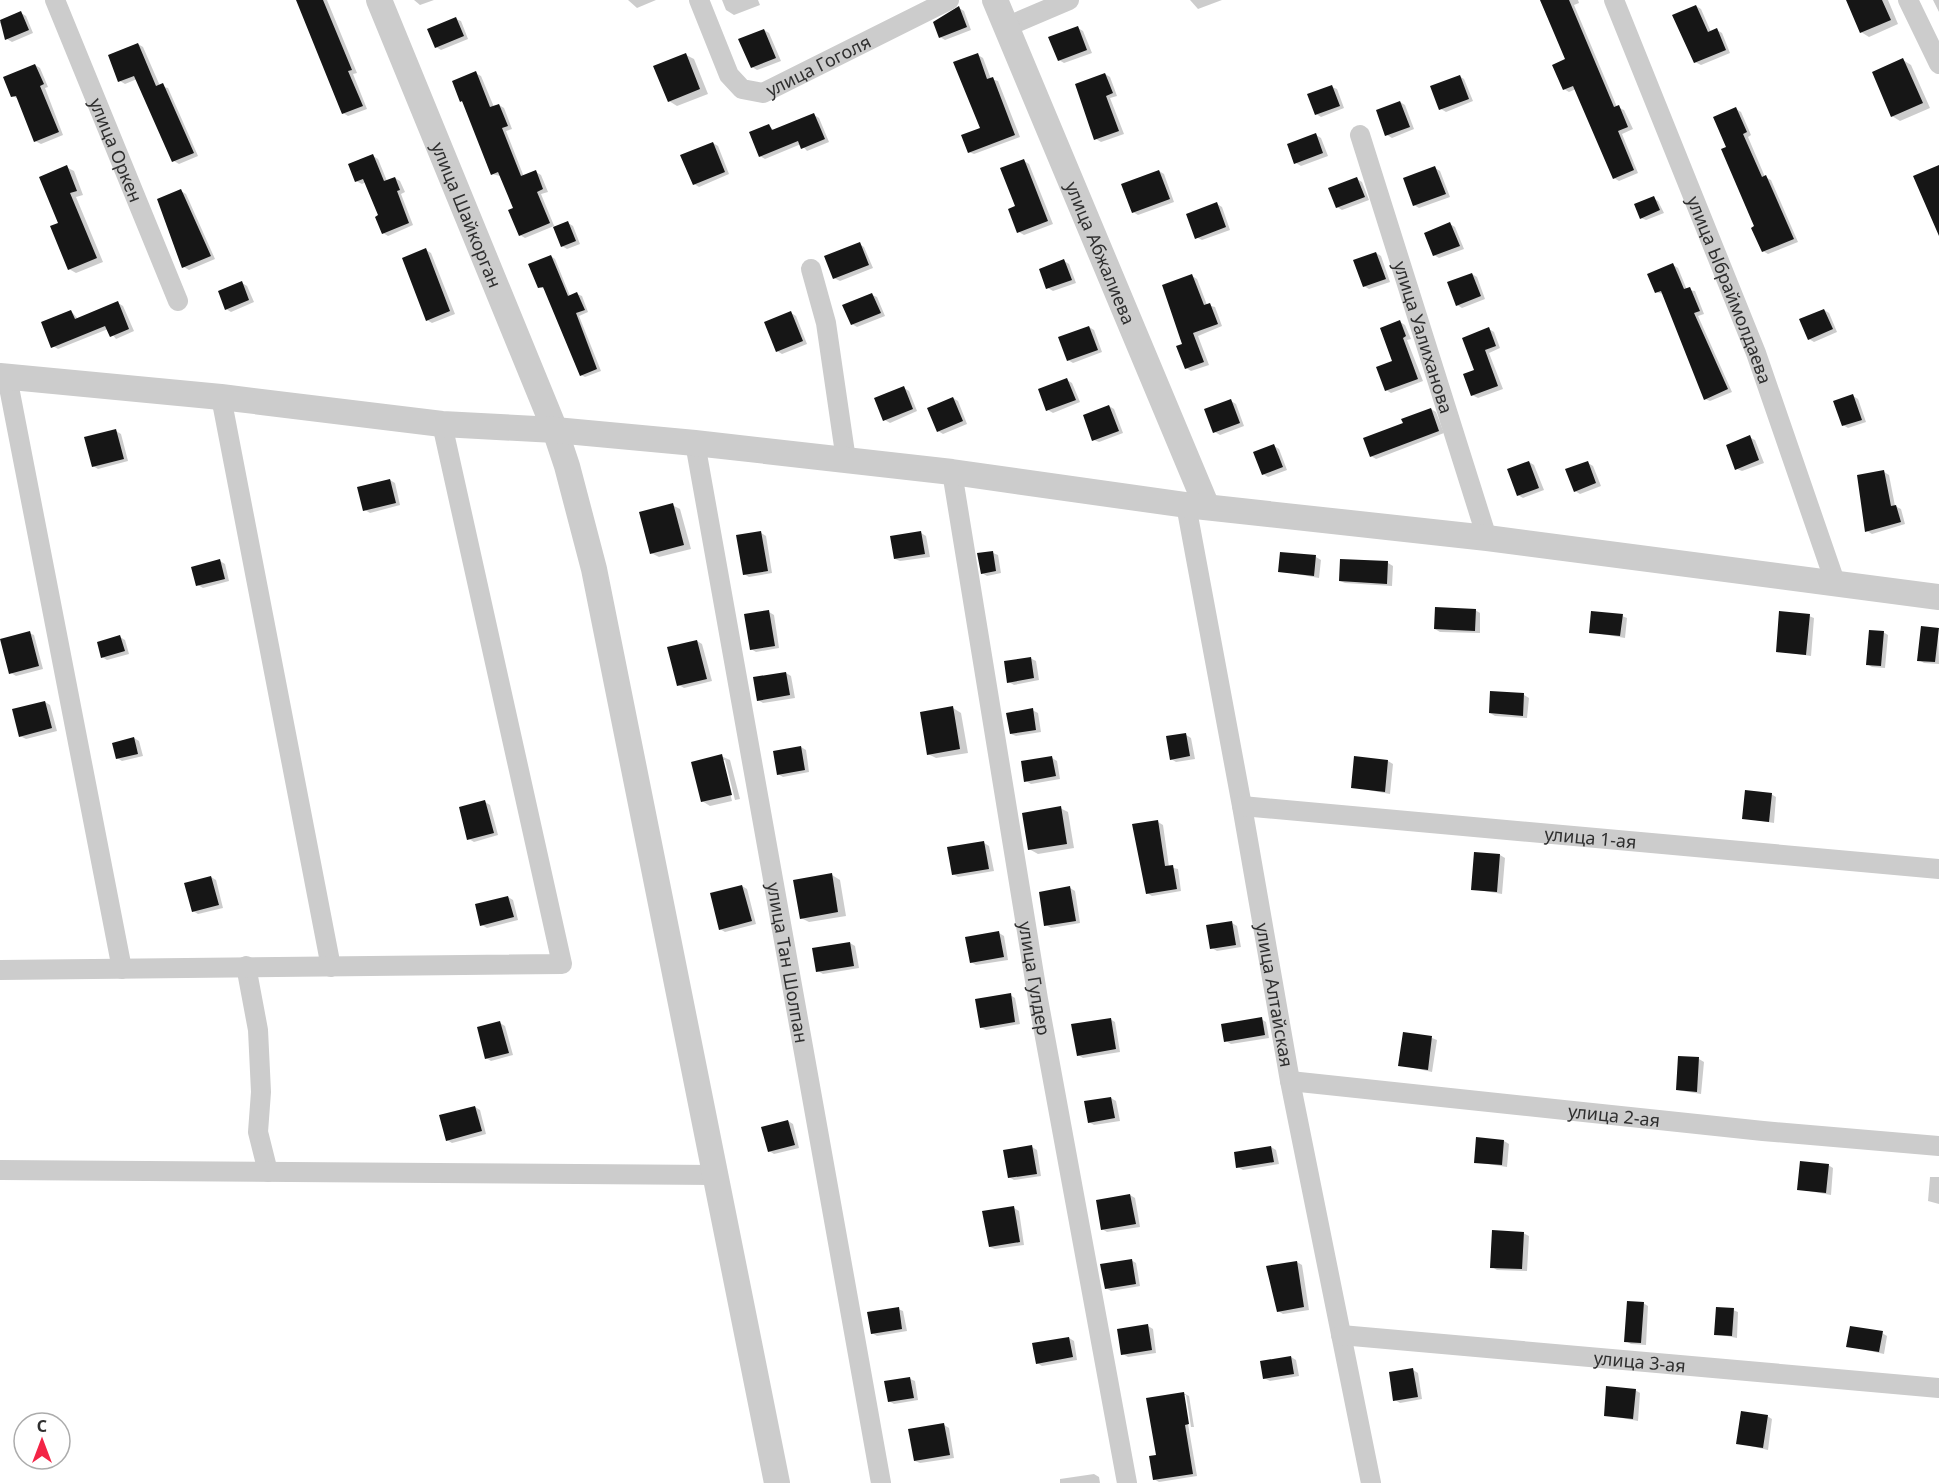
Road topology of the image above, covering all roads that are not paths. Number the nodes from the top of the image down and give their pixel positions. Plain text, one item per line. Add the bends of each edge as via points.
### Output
1 (55, 0) edge
2 (380, 0) edge
3 (699, 0) edge
4 (949, 0) edge
5 (995, 0) edge
6 (1069, 0) edge
7 (1614, 0) edge
8 (1908, 0) edge
9 (1006, 27) junction
10 (1939, 64) edge
11 (1360, 135) dead end
12 (811, 269) dead end
13 (178, 301) dead end
14 (4, 377) edge
15 (221, 397) junction
16 (442, 424) junction
17 (555, 430) junction
18 (695, 443) junction
19 (846, 460) junction
20 (952, 472) junction
21 (1196, 506) junction
22 (1487, 538) junction
23 (1835, 582) junction
24 (1939, 597) edge
25 (1242, 806) junction
26 (1939, 869) edge
27 (246, 966) junction
28 (331, 967) junction
29 (122, 969) junction
30 (0, 970) edge
31 (1290, 1081) junction
32 (1939, 1146) edge
33 (0, 1170) edge
34 (268, 1172) junction
35 (715, 1175) junction
36 (1341, 1335) junction
37 (1939, 1388) edge
38 (777, 1483) edge
39 (881, 1483) edge
40 (1127, 1483) edge
41 (1371, 1483) edge

1 - 13 street, улица Оркен
2 - 17 street, улица Шайкорган
3 - 4 street, улица Гоголя via 729,75 742,89 763,93
5 - 9 street, улица Абжалиева
6 - 9 street
7 - 23 street, улица Ыбраймолдаева via 1756,353
8 - 10 street
9 - 21 street, улица Абжалиева
11 - 22 street, улица Уалиханова
12 - 19 street via 826,323
14 - 15 street
14 - 29 street
15 - 16 street
15 - 28 street
16 - 17 street
16 - 28 street via 562,964
17 - 18 street
17 - 35 street, улица Шайкорган via 594,569
18 - 19 street
18 - 39 street, улица Тан Шолпан
19 - 20 street
20 - 21 street
20 - 40 street, улица Гулдер via 1038,999
21 - 22 street
21 - 25 street, улица Алтайская
22 - 23 street
23 - 24 street
25 - 26 street, улица 1-ая
25 - 31 street, улица Алтайская
27 - 28 street
27 - 29 street
27 - 34 street via 258,1030 258,1132
29 - 30 street
31 - 32 street, улица 2-ая
31 - 36 street, улица Алтайская
33 - 34 street
34 - 35 street
35 - 38 street, улица Шайкорган
36 - 37 street, улица 3-ая
36 - 41 street, улица Алтайская

